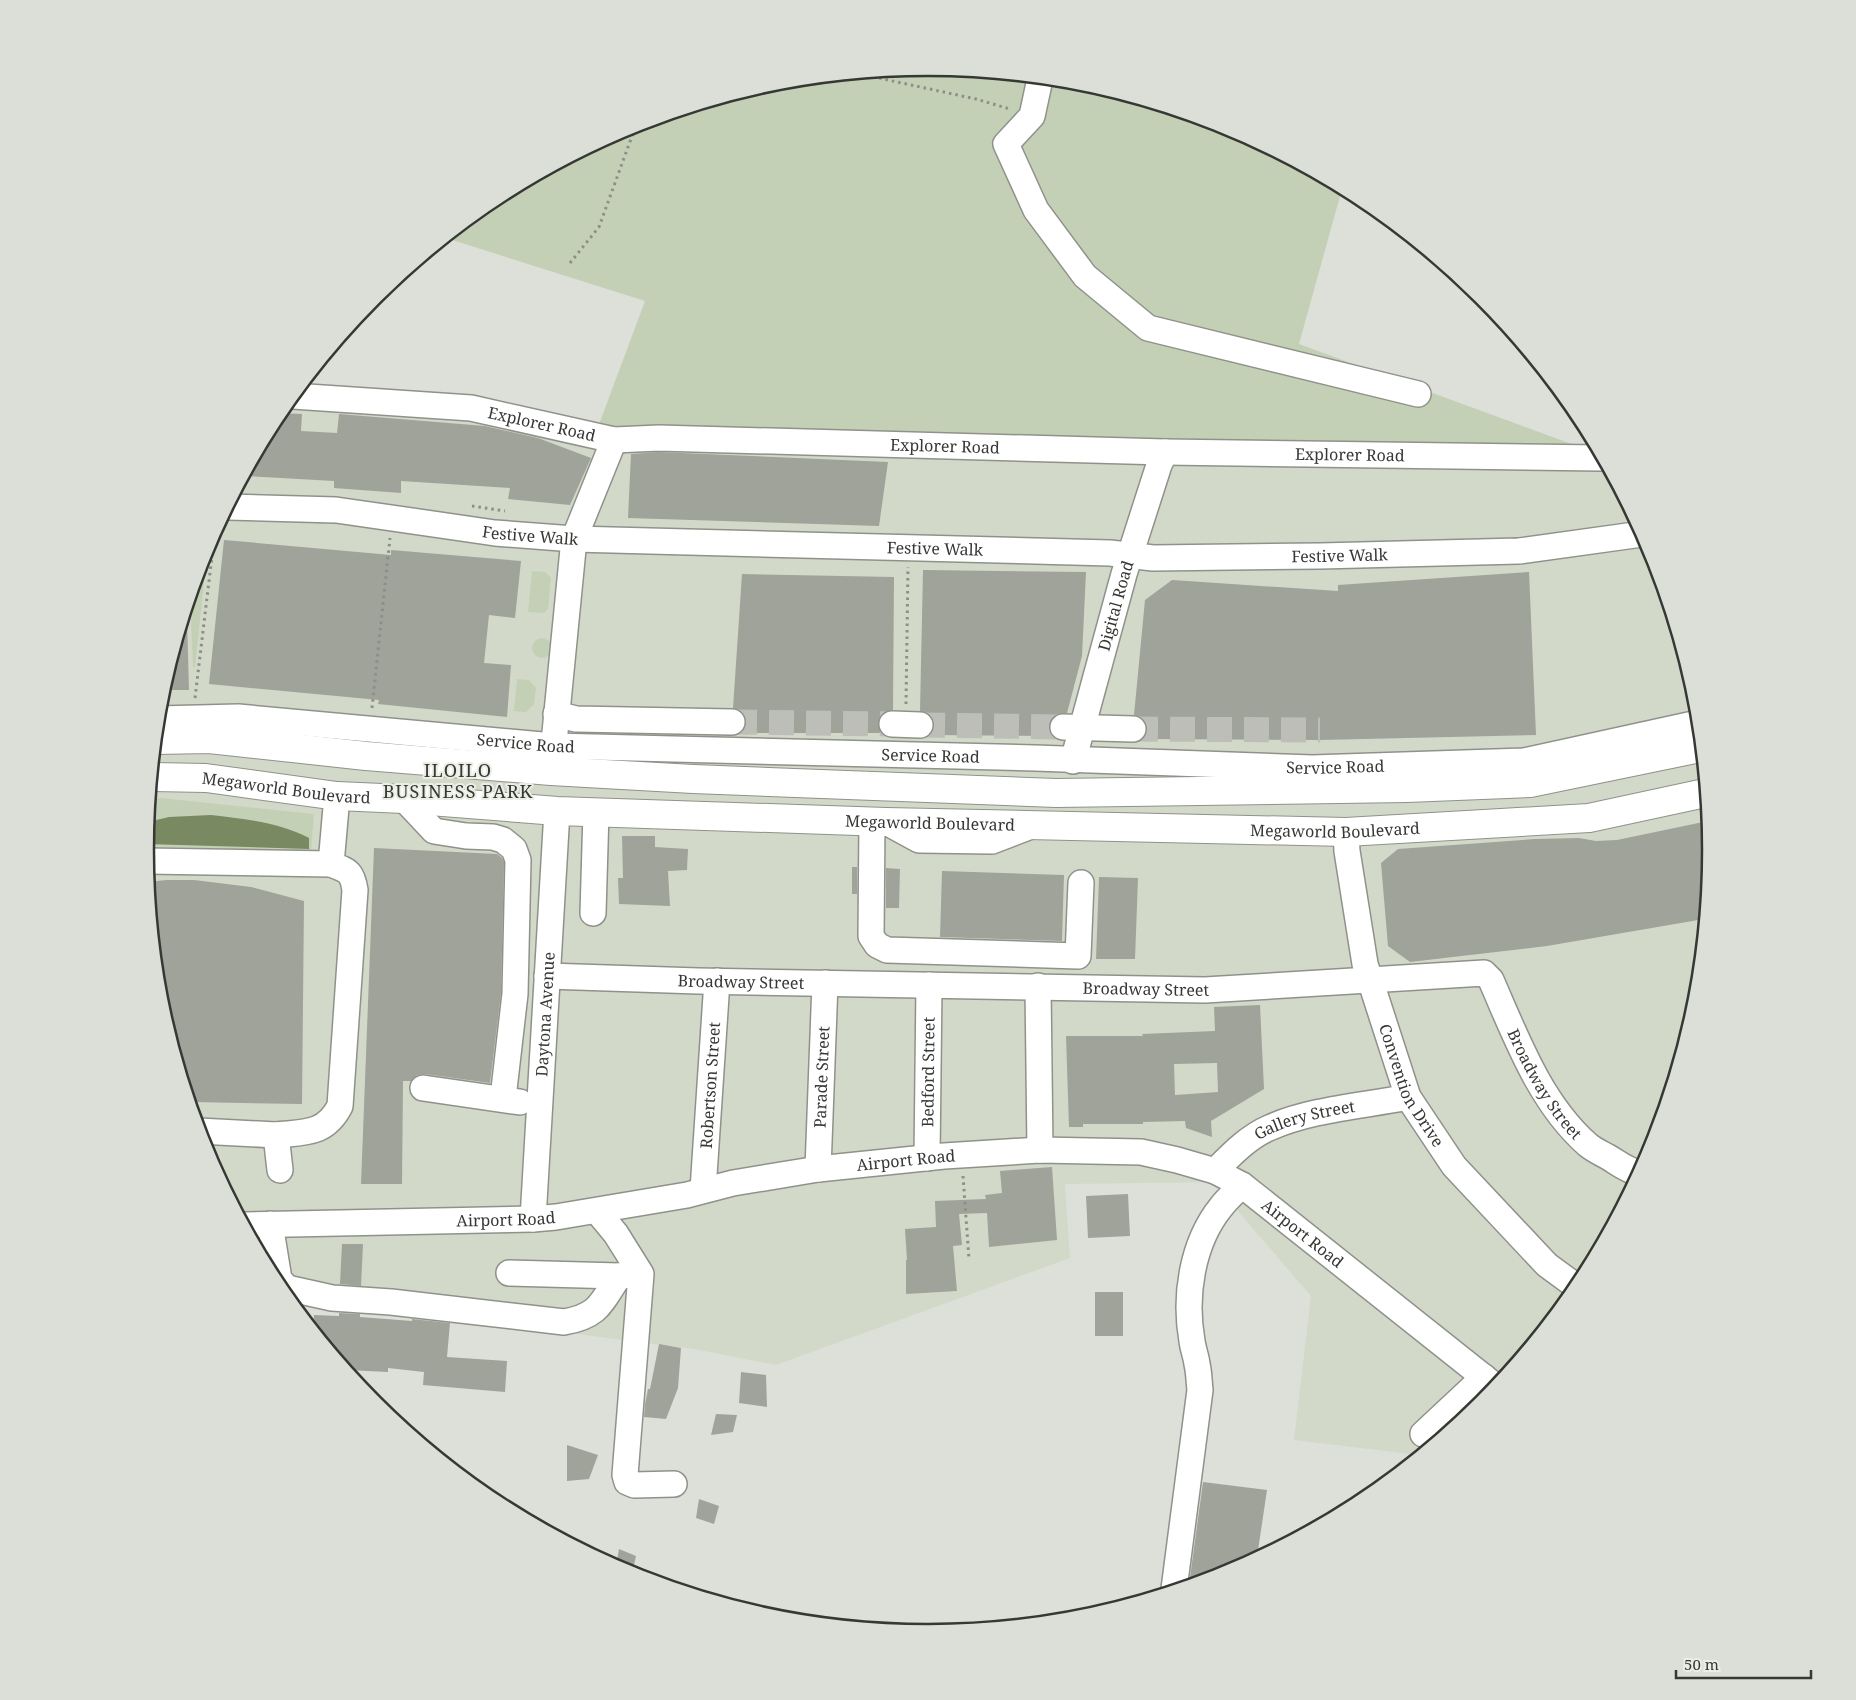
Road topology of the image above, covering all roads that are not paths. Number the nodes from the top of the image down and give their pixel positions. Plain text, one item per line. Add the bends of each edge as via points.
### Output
1 (1039, 85) edge
2 (1418, 394) dead end
3 (302, 397) edge
4 (614, 440) junction
5 (1165, 452) junction
6 (1595, 458) edge
7 (234, 507) edge
8 (1634, 535) edge
9 (574, 540) junction
10 (1130, 555) junction
11 (556, 714) junction
12 (166, 719) edge
13 (732, 722) tunnel mouth
14 (1691, 724) edge
15 (1073, 727) junction
16 (1133, 729) tunnel mouth
17 (162, 740) edge
18 (1695, 750) edge
19 (552, 758) junction
20 (1073, 761) junction
21 (158, 777) edge
22 (1699, 794) edge
23 (337, 796) junction
24 (404, 799) junction
25 (557, 811) junction
26 (596, 812) junction
27 (879, 822) junction
28 (1346, 832) junction
29 (154, 861) edge
30 (331, 864) junction
31 (1081, 883) dead end
32 (593, 913) dead end
33 (1078, 956) junction
34 (548, 976) junction
35 (717, 981) junction
36 (1370, 981) junction
37 (825, 983) junction
38 (929, 984) junction
39 (1038, 986) junction
40 (1078, 987) junction
41 (423, 1088) dead end
42 (1408, 1097) junction
43 (503, 1098) junction
44 (540, 1104) junction
45 (207, 1131) edge
46 (276, 1135) junction
47 (1040, 1150) junction
48 (927, 1158) junction
49 (818, 1169) junction
50 (280, 1170) dead end
51 (1631, 1171) edge
52 (1215, 1172) junction
53 (1242, 1185) junction
54 (703, 1190) junction
55 (597, 1211) junction
56 (533, 1219) junction
57 (270, 1224) junction
58 (251, 1225) edge
59 (277, 1267) edge
60 (510, 1273) dead end
61 (630, 1275) junction
62 (1570, 1282) edge
63 (291, 1289) edge
64 (1489, 1382) edge
65 (1423, 1434) dead end
66 (674, 1484) dead end
67 (1175, 1584) edge

1 - 2 street via 1032,116 1006,144 1036,210 1085,276 1148,328
3 - 4 street, Explorer Road via 471,408
4 - 5 street, Explorer Road via 659,438
4 - 9 street
5 - 6 street, Explorer Road
5 - 10 street, Digital Road
7 - 9 street, Festive Walk via 336,510 494,533
8 - 10 street, Festive Walk via 1519,551 1153,558
9 - 10 street, Festive Walk
9 - 11 street
10 - 15 street, Digital Road
11 - 13 street via 576,719
11 - 19 street
12 - 19 street, Service Road via 238,717
14 - 20 street, Service Road via 1520,761 1312,768
15 - 16 street
15 - 20 street, Digital Road
17 - 19 main road, Megaworld Boulevard via 209,738 366,756
18 - 19 main road, Megaworld Boulevard via 1530,783 1056,793 692,779
19 - 20 street, Service Road via 1035,758
21 - 23 main road, Megaworld Boulevard via 206,778
22 - 28 main road, Megaworld Boulevard via 1589,818
23 - 24 main road, Megaworld Boulevard
23 - 30 street
24 - 25 main road, Megaworld Boulevard
24 - 43 street via 434,831 503,840 514,849 518,860 515,994
25 - 26 main road, Megaworld Boulevard
25 - 34 street, Daytona Avenue
26 - 27 main road, Megaworld Boulevard
26 - 32 street
27 - 28 main road, Megaworld Boulevard
27 - 33 street via 871,936 877,945 887,950
28 - 36 street, Convention Drive
29 - 30 street
30 - 46 street via 347,870 353,878 355,890 340,1106 334,1118 317,1131
31 - 33 street
33 - 40 street
34 - 35 street, Broadway Street
34 - 44 street, Daytona Avenue
35 - 37 street, Broadway Street
35 - 54 street, Robertson Street
36 - 40 street, Broadway Street via 1205,990
36 - 42 street, Convention Drive
36 - 51 street, Broadway Street via 1484,973 1539,1082 1564,1119 1589,1145
37 - 38 street, Broadway Street
37 - 49 street, Parade Street
38 - 39 street, Broadway Street
38 - 48 street, Bedford Street
39 - 40 street, Broadway Street
39 - 47 street
41 - 43 street
42 - 52 street, Gallery Street via 1301,1116 1267,1128 1239,1147
42 - 62 street, Convention Drive via 1454,1166 1547,1265
43 - 44 street
44 - 56 street, Daytona Avenue
45 - 46 street
46 - 50 street
47 - 48 street, Airport Road
47 - 52 street, Airport Road via 1141,1152
48 - 49 street, Airport Road
49 - 54 street, Airport Road
52 - 53 street, Airport Road
53 - 64 street, Airport Road
53 - 67 street via 1209,1224 1194,1263 1190,1286 1192,1341 1200,1390
54 - 55 street, Airport Road
55 - 56 street, Airport Road
55 - 61 street via 616,1234
56 - 57 street, Airport Road
57 - 58 street, Airport Road
57 - 59 street
60 - 61 street
61 - 63 street via 596,1311 582,1319 564,1322 332,1298
61 - 66 street via 625,1475 627,1482 634,1485
64 - 65 street

